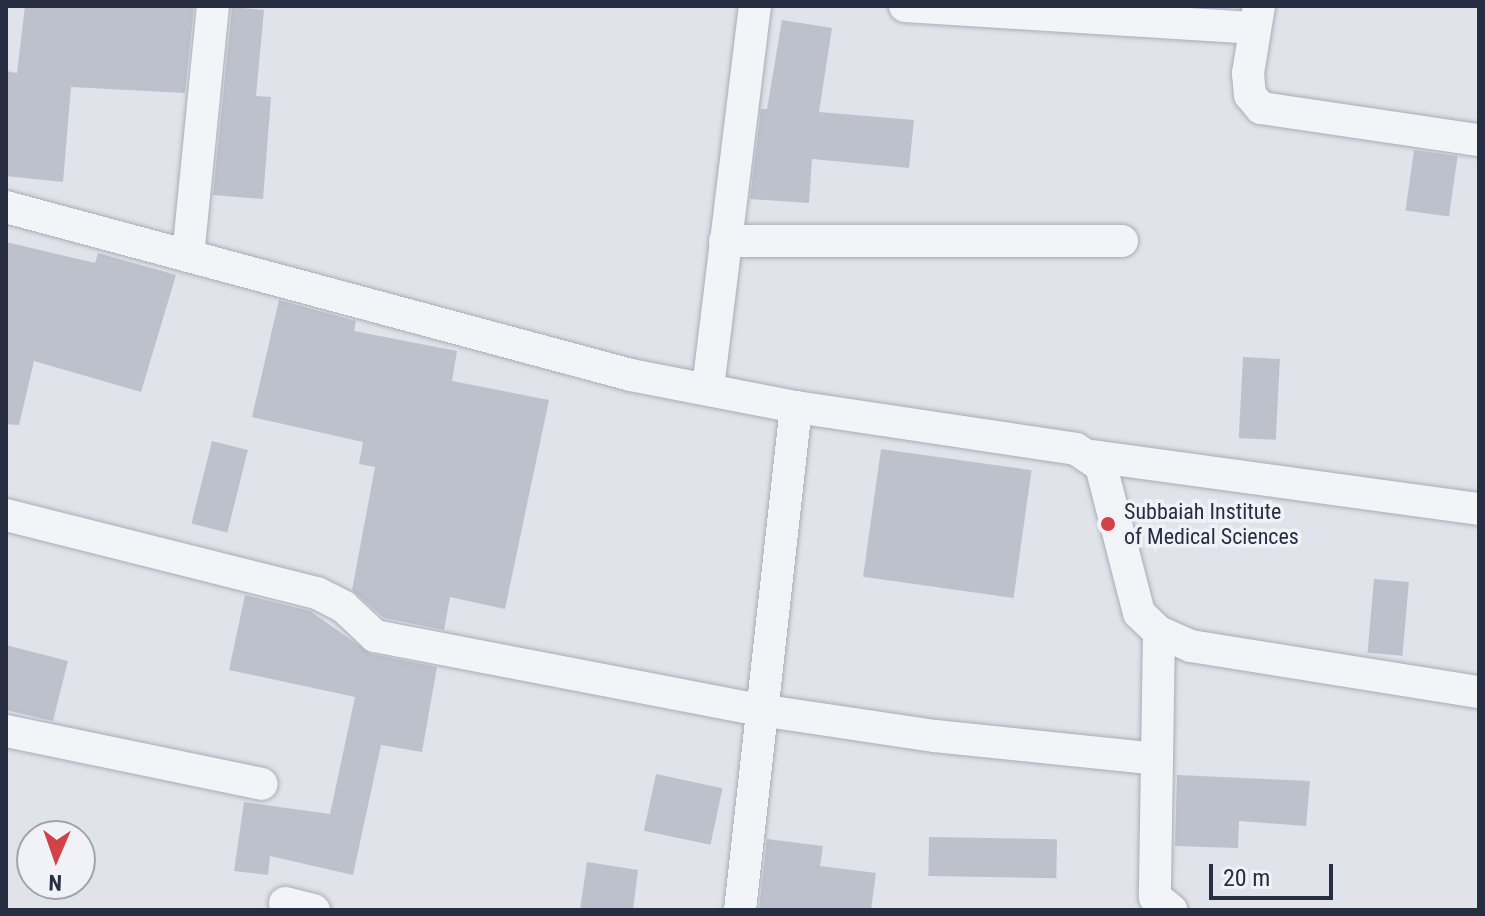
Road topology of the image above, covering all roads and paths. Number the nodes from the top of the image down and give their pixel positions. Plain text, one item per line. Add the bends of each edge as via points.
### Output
1 (213, 6) edge
2 (755, 6) edge
3 (905, 6) edge
4 (1255, 17) edge
5 (1479, 140) edge
6 (6, 207) edge
7 (725, 241) junction
8 (1122, 241) dead end
9 (188, 256) junction
10 (708, 388) junction
11 (796, 407) junction
12 (1092, 456) junction
13 (1479, 509) edge
14 (6, 515) edge
15 (1159, 632) junction
16 (1479, 692) edge
17 (760, 710) junction
18 (6, 731) edge
19 (1157, 759) junction
20 (262, 784) dead end
21 (740, 910) edge
22 (1171, 910) edge

1 - 9 street
2 - 7 street
3 - 4 street
4 - 5 street via 1250,95 1261,108
6 - 9 street
7 - 8 street
7 - 10 street
9 - 10 street via 631,375
10 - 11 street
11 - 12 street via 1076,449
11 - 17 street
12 - 13 street
12 - 15 street via 1101,466 1139,613
14 - 17 street via 317,593 344,607 375,636
15 - 16 street via 1191,646
15 - 19 street
17 - 19 street via 935,736
17 - 21 street
18 - 20 street
19 - 22 street via 1155,897

